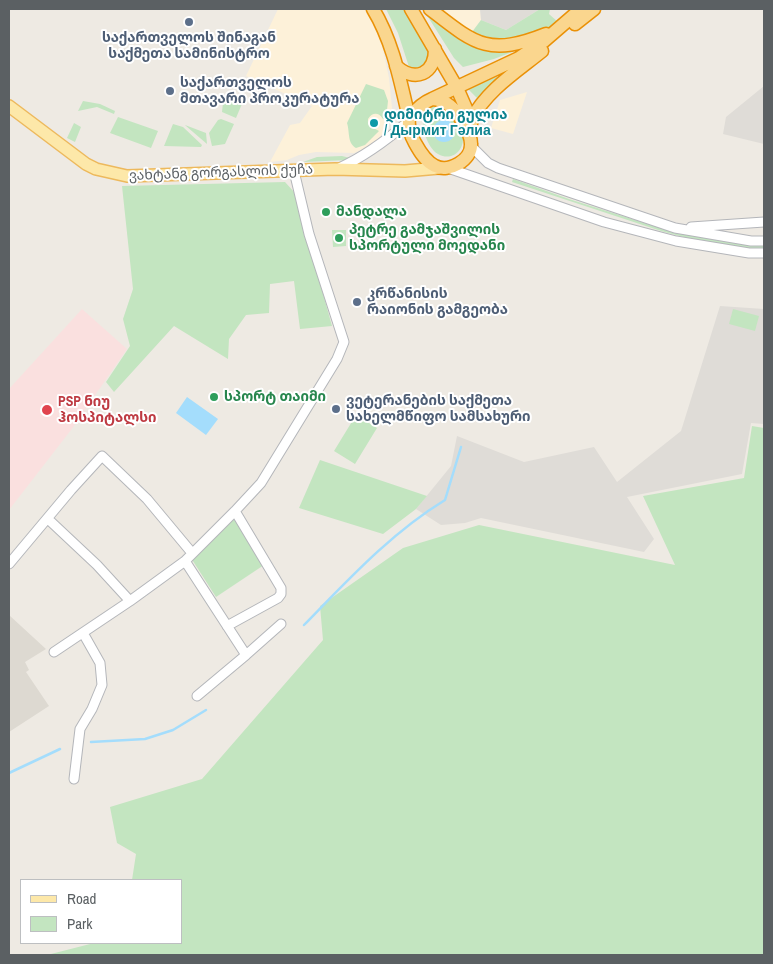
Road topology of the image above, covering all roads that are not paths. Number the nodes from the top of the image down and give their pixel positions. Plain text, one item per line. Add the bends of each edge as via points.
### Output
1 (373, 9) edge
2 (411, 9) edge
3 (430, 9) edge
4 (580, 9) edge
5 (594, 9) edge
6 (555, 31) junction
7 (435, 49) junction
8 (396, 66) junction
9 (457, 88) junction
10 (432, 99) junction
11 (9, 106) edge
12 (409, 119) junction
13 (471, 120) junction
14 (471, 142) junction
15 (443, 168) junction
16 (335, 169) junction
17 (294, 171) junction
18 (764, 222) edge
19 (675, 228) junction
20 (764, 241) edge
21 (764, 253) edge
22 (235, 511) junction
23 (48, 519) junction
24 (192, 553) junction
25 (185, 561) junction
26 (9, 564) edge
27 (130, 601) junction
28 (281, 624) dead end
29 (228, 626) junction
30 (83, 632) junction
31 (54, 652) dead end
32 (246, 655) junction
33 (197, 696) dead end
34 (74, 779) dead end

1 - 8 highway via 385,30
2 - 7 highway
3 - 6 highway via 471,40 489,45 518,42
4 - 6 highway
5 - 13 highway via 490,94
6 - 9 highway via 519,58
7 - 8 highway via 434,62 418,75 408,75
7 - 9 highway
8 - 12 highway
9 - 10 highway
9 - 13 highway
10 - 12 highway via 417,108
10 - 14 highway via 454,108
11 - 17 main road, ვახტანგ გორგასლის ქუჩა via 96,169 127,176
12 - 15 highway via 419,150 429,162
12 - 16 street, ვახტანგ გორგასლის ქუჩა via 395,133 361,156
13 - 14 highway
14 - 15 highway via 465,159 455,166
14 - 19 street via 488,163 498,168
15 - 16 main road, ვახტანგ გორგასლის ქუჩა via 404,171
15 - 21 street, ვახტანგ გორგასლის ქუჩა via 604,222 676,241
16 - 17 main road, ვახტანგ გორგასლის ქუჩა
17 - 22 street via 309,234 344,342 261,483
18 - 19 street
19 - 20 street
22 - 24 street
22 - 29 street via 282,594
23 - 24 street via 102,456 147,499
23 - 26 street
23 - 27 street
24 - 25 street
25 - 27 street
25 - 29 street
27 - 30 street
28 - 32 street
29 - 32 street
30 - 31 street
30 - 34 street via 100,663 102,685 80,729
32 - 33 street

